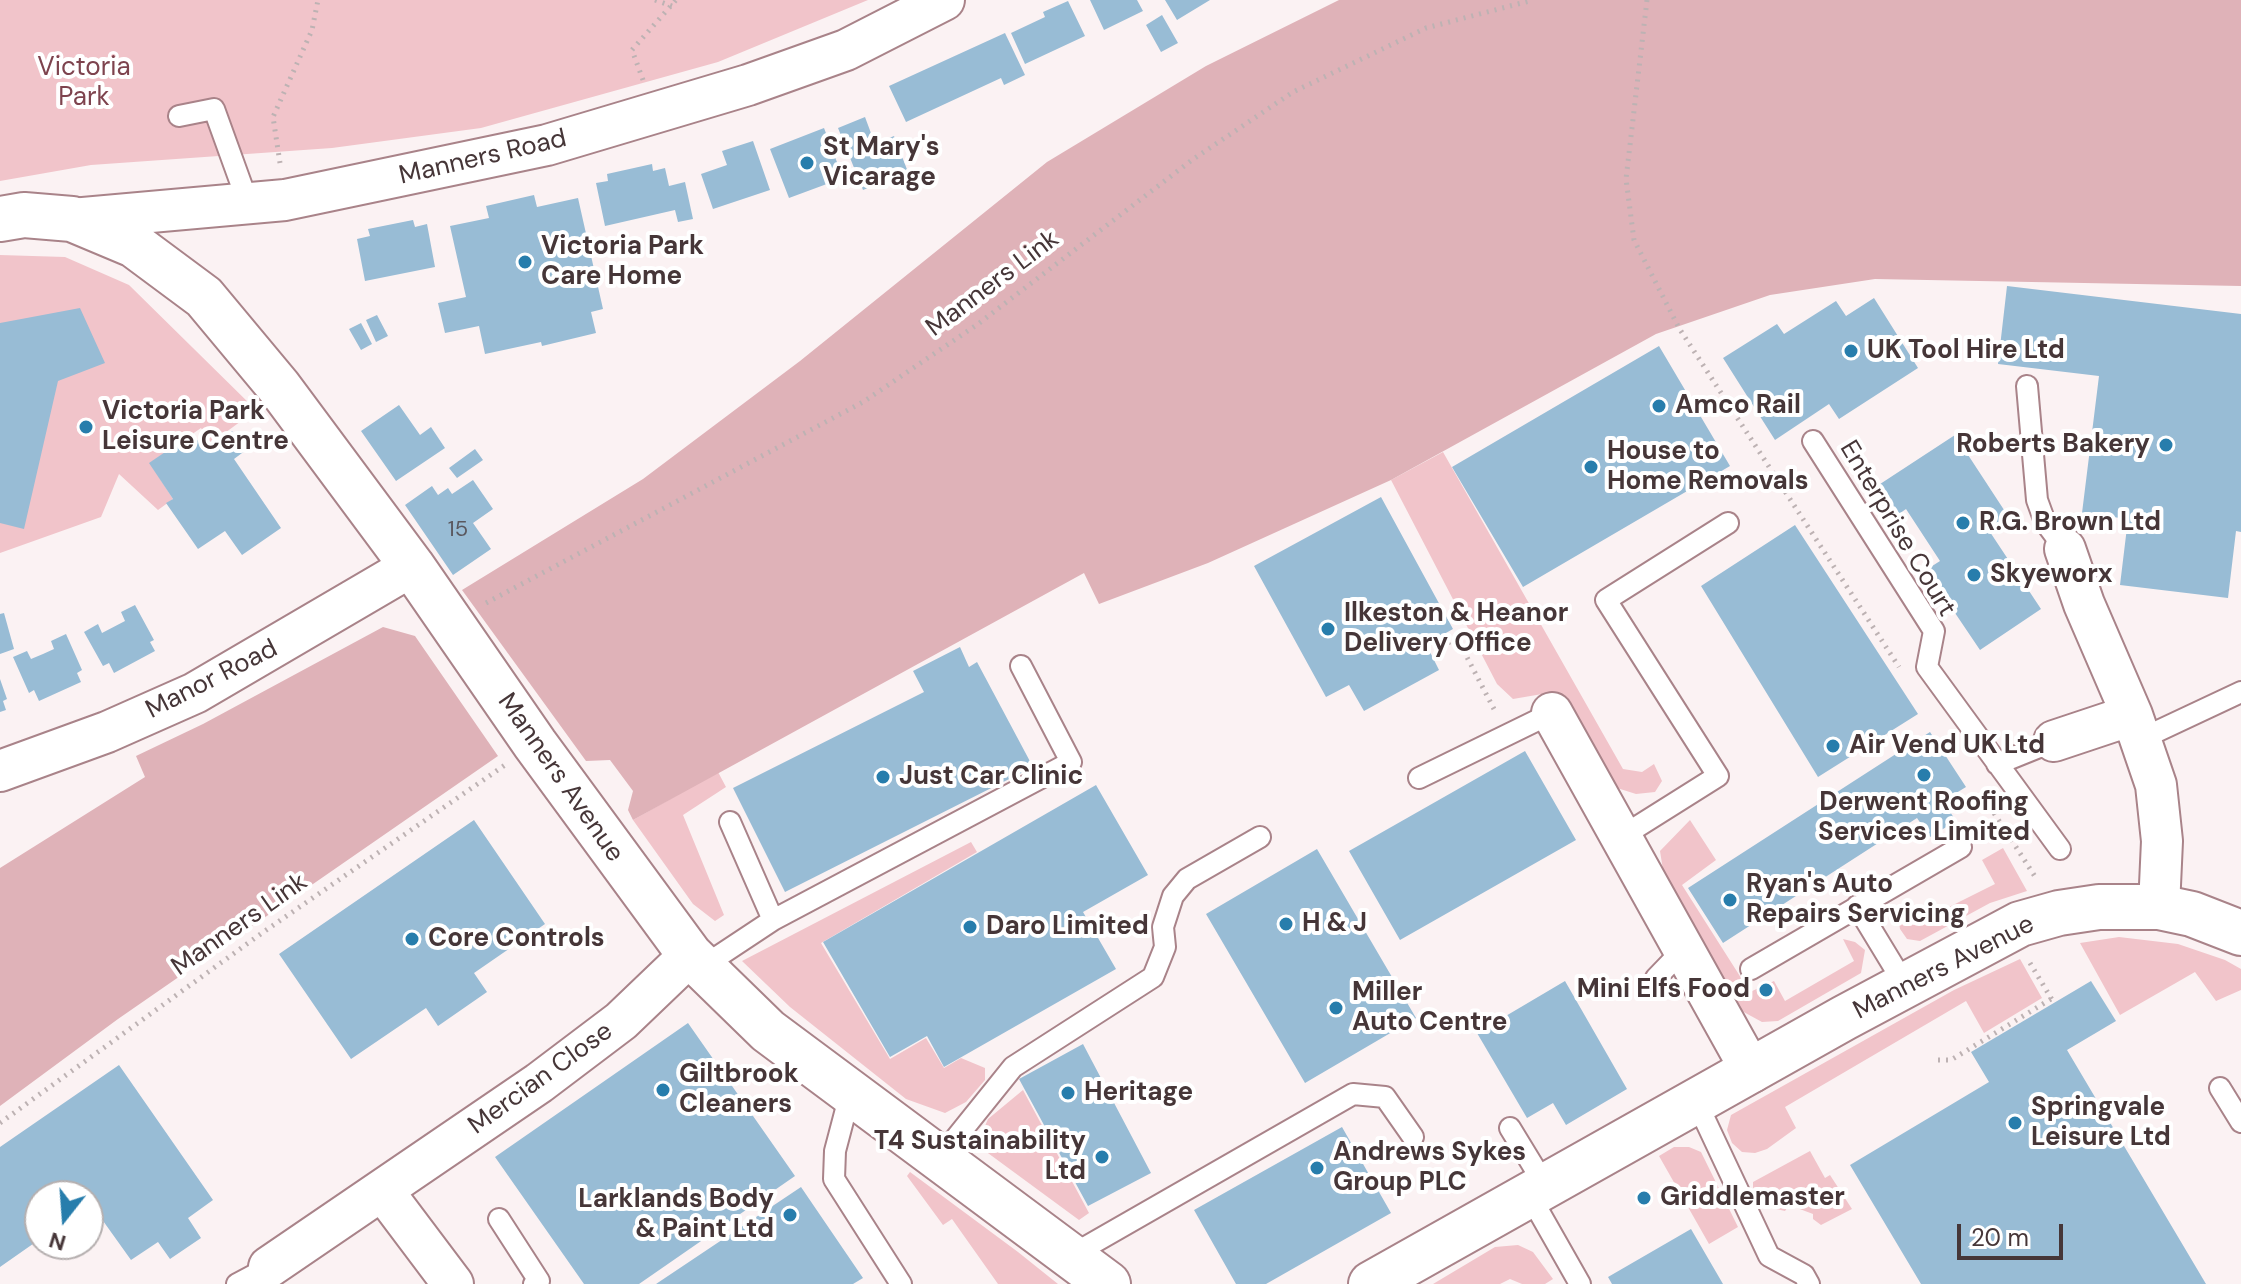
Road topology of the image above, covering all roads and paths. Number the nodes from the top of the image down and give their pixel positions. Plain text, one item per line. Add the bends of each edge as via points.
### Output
1 (318, 0) edge
2 (655, 0) edge
3 (676, 0) edge
4 (944, 0) edge
5 (1533, 0) edge
6 (1647, 0) edge
7 (672, 6) junction
8 (655, 115) junction
9 (179, 116) dead end
10 (267, 201) junction
11 (0, 219) edge
12 (72, 219) junction
13 (2027, 386) dead end
14 (1813, 441) dead end
15 (1728, 523) dead end
16 (2065, 549) joint
17 (412, 566) junction
18 (476, 609) dead end
19 (1438, 638) dead end
20 (1021, 666) dead end
21 (1903, 674) dead end
22 (2241, 692) edge
23 (1552, 713) junction
24 (2137, 727) junction
25 (2054, 741) joint
26 (506, 764) dead end
27 (1997, 764) junction
28 (0, 771) edge
29 (1419, 778) dead end
30 (1972, 780) dead end
31 (730, 822) dead end
32 (1260, 837) dead end
33 (1621, 837) junction
34 (1961, 847) dead end
35 (2060, 849) dead end
36 (1857, 906) junction
37 (2159, 907) junction
38 (2059, 913) junction
39 (773, 920) junction
40 (2241, 933) edge
41 (1683, 950) junction
42 (696, 961) junction
43 (1751, 969) dead end
44 (1656, 978) dead end
45 (1905, 985) junction
46 (2051, 999) dead end
47 (1938, 1060) dead end
48 (1752, 1072) junction
49 (2220, 1088) dead end
50 (850, 1094) junction
51 (1697, 1103) junction
52 (2241, 1122) edge
53 (0, 1123) edge
54 (1510, 1128) dead end
55 (1413, 1137) dead end
56 (939, 1159) junction
57 (383, 1191) junction
58 (1538, 1191) junction
59 (499, 1219) dead end
60 (1072, 1255) junction
61 (253, 1276) edge
62 (453, 1284) edge
63 (534, 1284) edge
64 (901, 1284) edge
65 (1108, 1284) edge
66 (1371, 1284) edge
67 (1580, 1284) edge
68 (1809, 1284) edge

1 - 10 path via 312,30 273,117
2 - 7 path
3 - 7 path
4 - 8 street, Manners Road via 846,50
5 - 18 path, Manners Link via 1426,28 1293,92 863,402
6 - 21 path via 1626,179 1634,240 1679,328
7 - 8 path via 632,50
8 - 10 street, Manners Road via 532,148
9 - 10 lane via 214,109
10 - 12 street, Manners Road
11 - 12 street, Manners Road
12 - 17 street, Manners Avenue via 134,245 204,297 279,387
13 - 16 lane via 2037,500
14 - 27 lane, Enterprise Court via 1934,631 1927,667
15 - 33 lane via 1606,600 1718,776
16 - 24 street
17 - 28 street, Manor Road via 195,693
17 - 42 street, Manners Avenue via 535,744
19 - 23 path via 1442,646 1457,638 1499,719 1517,710
20 - 39 lane via 1071,762
22 - 24 lane
23 - 29 lane
23 - 33 street
24 - 25 street
24 - 37 street via 2161,813
25 - 27 lane
26 - 53 path, Manners Link
27 - 35 lane, Enterprise Court
30 - 38 path
31 - 39 lane
32 - 56 lane via 1187,879 1173,896 1163,927 1165,947 1153,977 1013,1067
33 - 41 street
34 - 36 lane
36 - 43 lane
36 - 45 lane
37 - 38 street, Manners Avenue
37 - 40 street, Manners Avenue
38 - 45 street, Manners Avenue via 2020,924
39 - 42 lane
41 - 44 lane
41 - 48 street
42 - 50 street, Manners Avenue via 768,1031
42 - 57 street, Mercian Close
45 - 48 street, Manners Avenue
46 - 47 path via 1951,1060
48 - 51 street, Manners Avenue
49 - 52 lane
50 - 56 street, Manners Avenue
50 - 64 lane via 835,1151 834,1179
51 - 58 street, Manners Avenue
51 - 68 lane via 1769,1256 1804,1275
54 - 58 lane
55 - 60 lane via 1385,1097 1353,1094
56 - 60 street, Manners Avenue
57 - 61 street, Mercian Close
57 - 62 street
58 - 66 street, Manners Avenue
58 - 67 lane
59 - 63 lane via 539,1281
60 - 65 street, Manners Avenue

